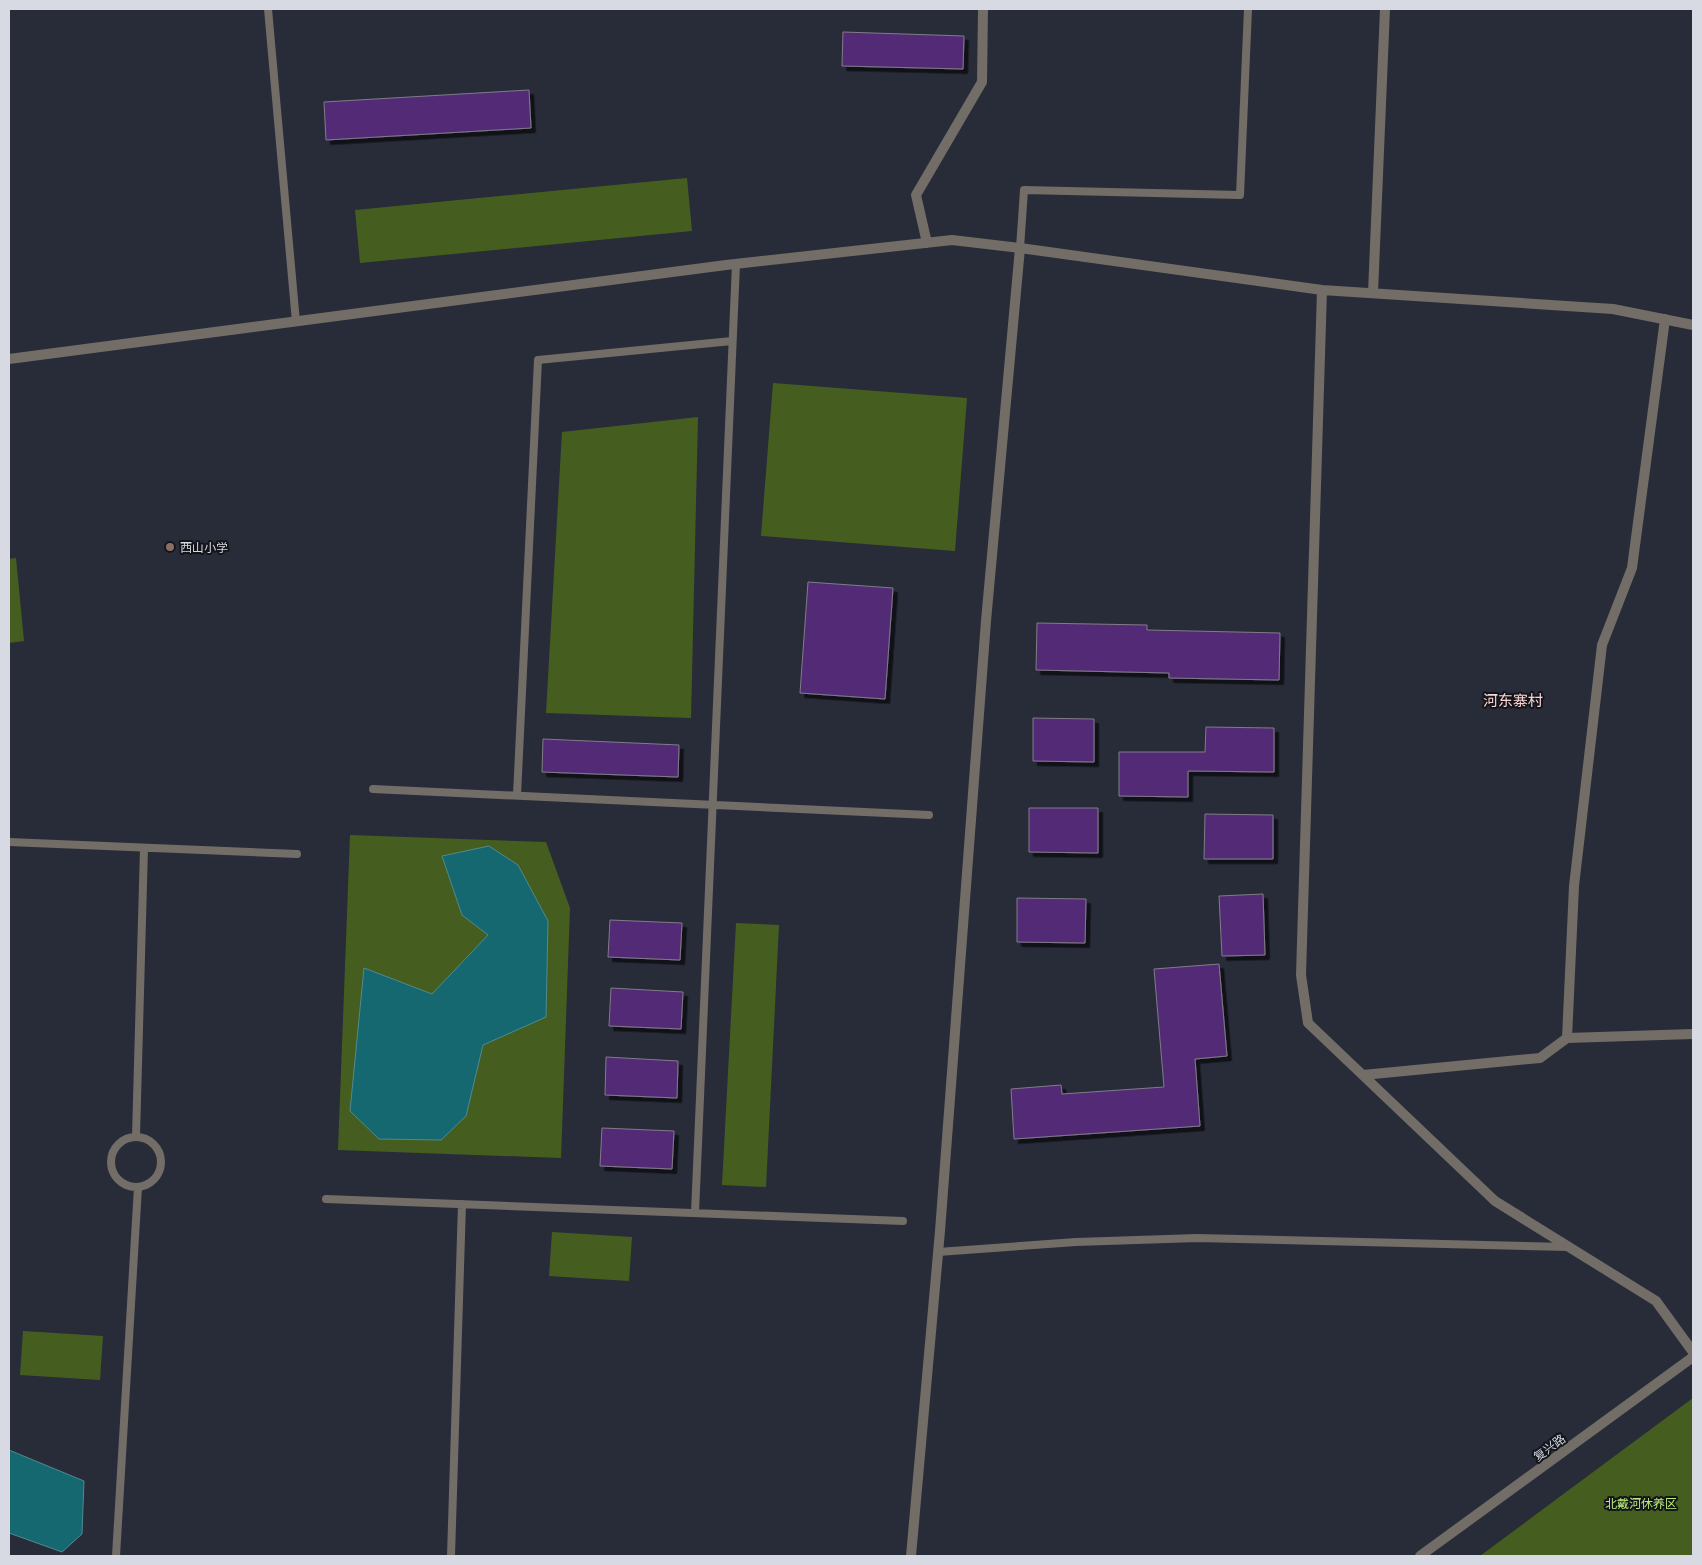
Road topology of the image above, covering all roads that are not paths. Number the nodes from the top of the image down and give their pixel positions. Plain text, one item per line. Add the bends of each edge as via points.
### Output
1 (268, 9) edge
2 (983, 9) edge
3 (1248, 9) edge
4 (1385, 9) edge
5 (927, 243) junction
6 (1020, 248) junction
7 (736, 264) junction
8 (1322, 290) junction
9 (1373, 293) junction
10 (1665, 319) junction
11 (296, 322) junction
12 (1693, 325) edge
13 (732, 341) junction
14 (9, 359) edge
15 (373, 789) dead end
16 (517, 795) junction
17 (712, 804) junction
18 (929, 815) dead end
19 (9, 842) edge
20 (144, 848) junction
21 (297, 854) dead end
22 (1693, 1034) edge
23 (1566, 1038) junction
24 (1363, 1075) junction
25 (136, 1136) junction
26 (138, 1187) junction
27 (326, 1199) dead end
28 (462, 1204) junction
29 (695, 1213) junction
30 (903, 1221) dead end
31 (1569, 1247) junction
32 (938, 1252) junction
33 (1693, 1352) edge
34 (1693, 1357) edge
35 (116, 1556) edge
36 (451, 1556) edge
37 (910, 1556) edge
38 (1420, 1556) edge

1 - 11 lane
2 - 5 street via 982,82 916,195
3 - 6 lane via 1240,195 1024,190
4 - 9 street
5 - 6 street via 952,240
5 - 7 street
6 - 8 street
6 - 32 street via 986,621
7 - 11 street
7 - 13 lane
8 - 9 street
8 - 24 street via 1301,975 1308,1023
9 - 10 street via 1613,309
10 - 12 street
10 - 23 street via 1632,568 1602,645 1574,886
11 - 14 street
13 - 16 lane via 538,360
13 - 17 lane
15 - 16 lane
16 - 17 lane
17 - 18 lane
17 - 29 lane
19 - 20 lane
20 - 21 lane
20 - 25 lane
22 - 23 street
23 - 24 street via 1540,1058
24 - 31 street via 1495,1201
25 - 26 lane via 152,1142 161,1156 159,1173 154,1180
25 - 26 lane via 115,1148 111,1163 112,1171 122,1183
26 - 35 lane
27 - 28 lane
28 - 29 lane
28 - 36 lane
29 - 30 lane
31 - 32 lane via 1198,1238 1076,1242
31 - 33 street via 1656,1301
32 - 37 street
34 - 38 street, 复兴路

